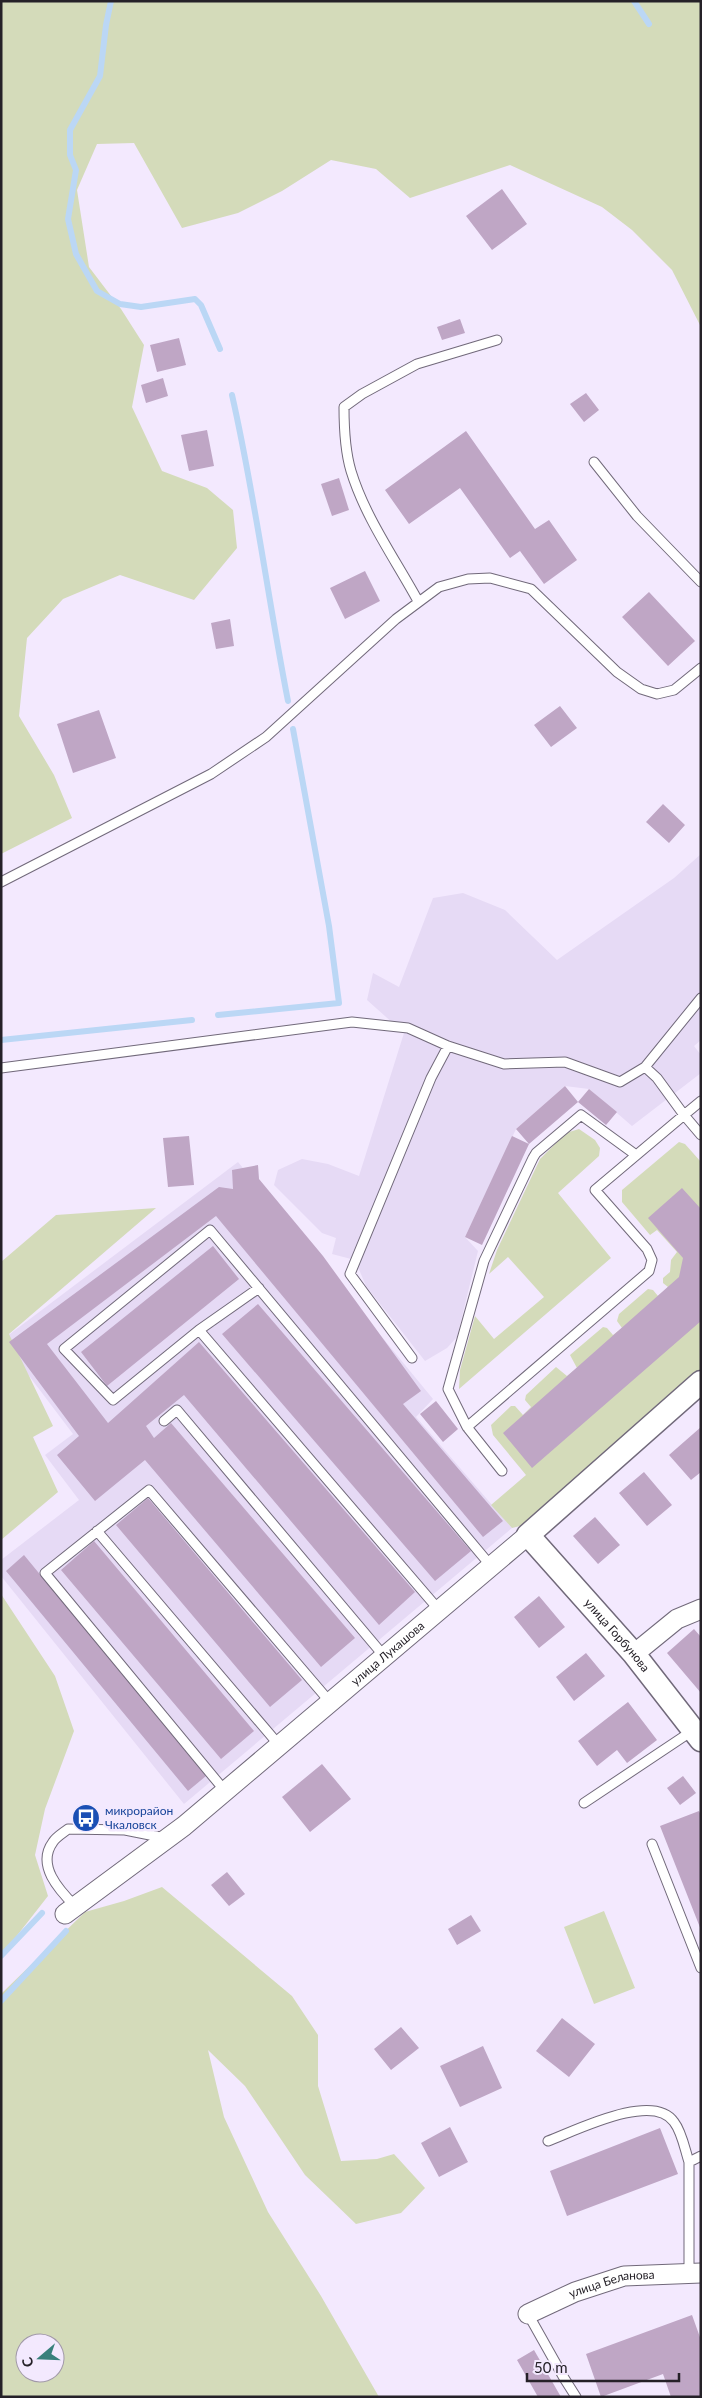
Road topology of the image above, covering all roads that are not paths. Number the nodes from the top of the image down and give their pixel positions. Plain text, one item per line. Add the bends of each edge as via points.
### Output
1 (497, 340) dead end
2 (594, 462) dead end
3 (701, 582) edge
4 (418, 601) junction
5 (701, 668) edge
6 (1, 882) edge
7 (701, 998) edge
8 (448, 1046) junction
9 (645, 1067) junction
10 (1, 1068) edge
11 (701, 1101) edge
12 (684, 1115) junction
13 (701, 1135) edge
14 (636, 1155) junction
15 (259, 1288) junction
16 (200, 1330) junction
17 (412, 1358) dead end
18 (701, 1382) edge
19 (164, 1421) dead end
20 (467, 1427) junction
21 (502, 1471) dead end
22 (97, 1531) junction
23 (528, 1535) junction
24 (491, 1566) junction
25 (701, 1609) edge
26 (439, 1610) junction
27 (634, 1654) junction
28 (384, 1656) junction
29 (330, 1702) junction
30 (697, 1735) edge
31 (279, 1745) junction
32 (225, 1791) junction
33 (584, 1803) dead end
34 (166, 1839) junction
35 (652, 1844) dead end
36 (70, 1910) joint
37 (701, 1968) edge
38 (548, 2141) dead end
39 (701, 2156) edge
40 (689, 2162) junction
41 (695, 2272) edge
42 (528, 2314) joint
43 (576, 2397) edge

1 - 4 lane via 417,364 344,407 344,430 351,471 372,520
2 - 3 lane via 637,516
4 - 5 lane via 439,586 490,578 531,589 618,672 641,689 657,694 674,690
4 - 6 lane via 266,737 211,774
7 - 9 lane
8 - 9 lane via 504,1064 565,1062 620,1082
8 - 10 lane via 408,1028 352,1022
8 - 17 lane via 431,1078 350,1274
9 - 12 lane
11 - 12 lane
12 - 13 lane
12 - 14 lane
14 - 20 lane via 595,1190 647,1249 652,1260 649,1271
14 - 20 lane via 581,1115 536,1153 484,1261 448,1389
15 - 16 lane
15 - 16 lane via 210,1230 64,1349 113,1400
15 - 24 lane
16 - 26 lane
18 - 23 street, улица Лукашова
19 - 28 lane via 177,1410
20 - 21 lane
22 - 29 lane via 149,1490
22 - 31 lane
22 - 32 lane via 44,1573
23 - 24 street, улица Лукашова
23 - 27 street, улица Горбунова
24 - 26 street, улица Лукашова
25 - 27 street via 677,1619
26 - 28 street, улица Лукашова
27 - 30 street, улица Горбунова
28 - 29 street, улица Лукашова
29 - 31 street, улица Лукашова
30 - 33 lane
31 - 32 street, улица Лукашова
32 - 34 street, улица Лукашова
34 - 36 street, улица Лукашова
34 - 36 lane via 125,1830 68,1829 53,1841 46,1857 50,1873
35 - 37 lane
38 - 40 lane via 625,2112 658,2110 674,2121
39 - 40 lane
40 - 41 lane
41 - 42 street, улица Беланова via 624,2276 575,2292
42 - 43 lane

